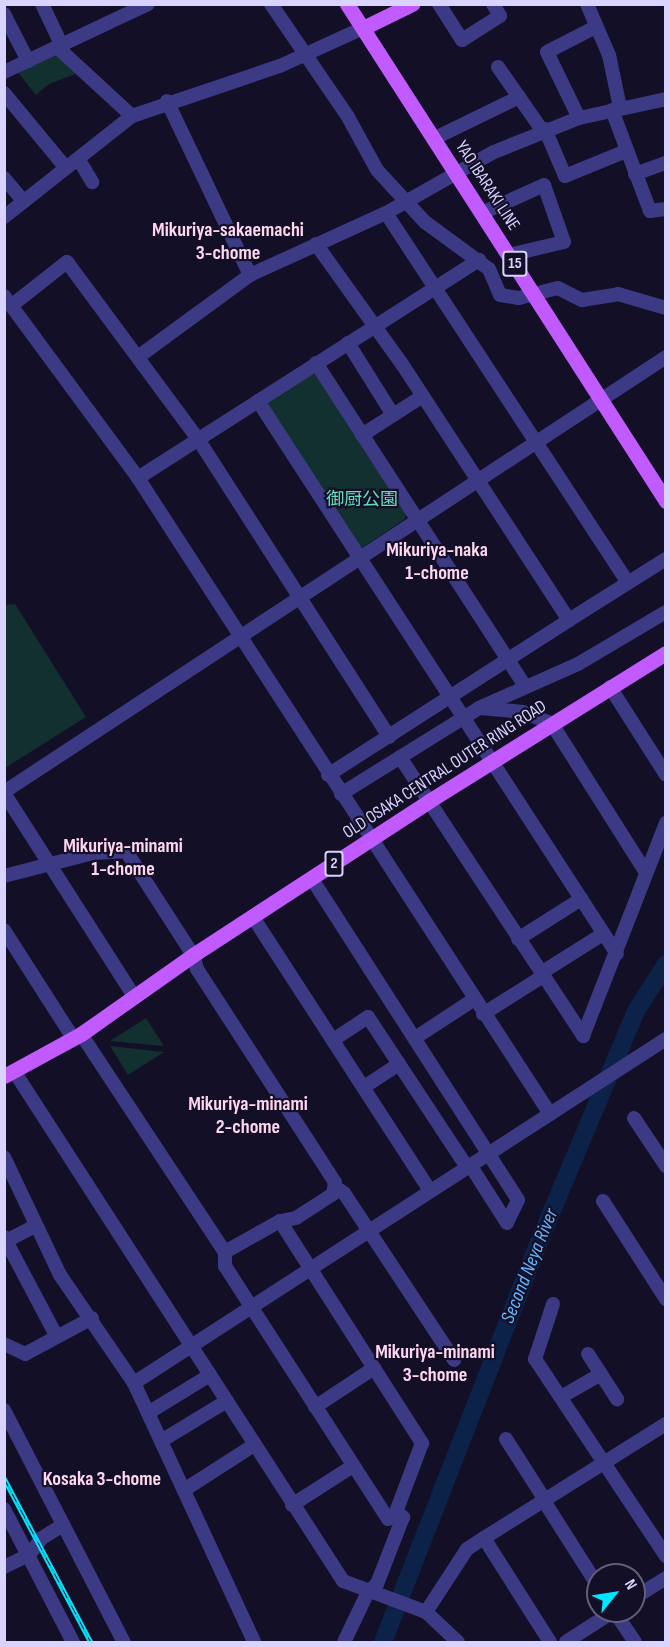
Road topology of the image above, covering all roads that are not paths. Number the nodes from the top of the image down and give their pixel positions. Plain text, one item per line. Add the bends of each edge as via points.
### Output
1 (42, 4) edge
2 (148, 4) edge
3 (271, 4) edge
4 (347, 4) edge
5 (412, 4) edge
6 (439, 4) edge
7 (493, 4) edge
8 (587, 4) edge
9 (122, 10) edge
10 (4, 14) edge
11 (363, 28) junction
12 (594, 28) junction
13 (59, 47) junction
14 (306, 56) junction
15 (28, 61) junction
16 (498, 68) dead end
17 (4, 72) edge
18 (4, 93) edge
19 (519, 98) junction
20 (666, 99) edge
21 (167, 101) junction
22 (616, 109) junction
23 (132, 116) junction
24 (579, 117) junction
25 (544, 130) junction
26 (434, 139) junction
27 (626, 151) junction
28 (79, 160) junction
29 (666, 163) edge
30 (66, 168) junction
31 (454, 172) junction
32 (635, 174) junction
33 (4, 178) edge
34 (92, 182) dead end
35 (24, 202) junction
36 (405, 203) junction
37 (666, 209) edge
38 (386, 213) junction
39 (482, 213) junction
40 (4, 218) edge
41 (316, 244) junction
42 (509, 255) junction
43 (479, 260) junction
44 (250, 275) junction
45 (437, 287) junction
46 (535, 295) junction
47 (8, 301) edge
48 (666, 308) edge
49 (377, 326) junction
50 (348, 344) junction
51 (138, 357) junction
52 (665, 360) edge
53 (316, 363) junction
54 (423, 396) junction
55 (601, 400) junction
56 (258, 401) junction
57 (393, 415) junction
58 (362, 435) junction
59 (198, 440) junction
60 (536, 442) junction
61 (138, 478) junction
62 (478, 481) junction
63 (666, 501) edge
64 (417, 520) junction
65 (359, 558) junction
66 (666, 559) edge
67 (628, 583) junction
68 (299, 598) junction
69 (666, 612) edge
70 (569, 620) junction
71 (239, 638) junction
72 (666, 653) edge
73 (507, 659) junction
74 (525, 686) junction
75 (610, 687) junction
76 (449, 697) junction
77 (479, 708) junction
78 (462, 718) junction
79 (552, 724) junction
80 (389, 737) junction
81 (400, 757) junction
82 (491, 763) junction
83 (328, 775) junction
84 (666, 775) edge
85 (4, 792) edge
86 (341, 794) junction
87 (429, 801) junction
88 (666, 823) edge
89 (371, 839) junction
90 (51, 867) junction
91 (645, 872) junction
92 (4, 876) edge
93 (312, 879) junction
94 (581, 899) junction
95 (253, 917) junction
96 (4, 930) edge
97 (603, 934) junction
98 (518, 939) junction
99 (617, 954) junction
100 (192, 955) junction
101 (542, 974) junction
102 (135, 998) junction
103 (473, 1000) junction
104 (483, 1014) junction
105 (77, 1036) junction
106 (415, 1038) junction
107 (666, 1039) edge
108 (333, 1040) junction
109 (399, 1064) junction
110 (9, 1073) edge
111 (364, 1087) junction
112 (550, 1114) junction
113 (634, 1118) dead end
114 (489, 1153) junction
115 (4, 1157) edge
116 (469, 1166) junction
117 (666, 1166) edge
118 (335, 1187) junction
119 (430, 1191) junction
120 (603, 1201) dead end
121 (280, 1221) junction
122 (35, 1226) junction
123 (369, 1232) junction
124 (5, 1240) edge
125 (225, 1252) junction
126 (310, 1269) junction
127 (663, 1290) edge
128 (553, 1304) dead end
129 (251, 1307) junction
130 (92, 1318) junction
131 (57, 1337) junction
132 (4, 1344) edge
133 (191, 1345) junction
134 (588, 1354) dead end
135 (454, 1360) dead end
136 (374, 1368) junction
137 (210, 1374) junction
138 (601, 1374) junction
139 (134, 1383) junction
140 (561, 1397) junction
141 (617, 1399) dead end
142 (226, 1401) junction
143 (315, 1407) junction
144 (4, 1410) edge
145 (148, 1413) junction
146 (665, 1426) edge
147 (506, 1439) dead end
148 (161, 1441) junction
149 (254, 1445) junction
150 (604, 1463) junction
151 (353, 1466) junction
152 (184, 1490) junction
153 (544, 1501) junction
154 (292, 1506) junction
155 (4, 1509) edge
156 (396, 1512) junction
157 (63, 1525) junction
158 (484, 1538) junction
159 (29, 1555) junction
160 (666, 1556) edge
161 (4, 1567) edge
162 (586, 1567) edge
163 (666, 1578) edge
164 (646, 1590) edge
165 (373, 1593) junction
166 (426, 1612) junction
167 (595, 1623) edge
168 (622, 1623) edge
169 (73, 1642) edge
170 (124, 1642) edge
171 (254, 1642) edge
172 (344, 1642) edge
173 (458, 1642) edge
174 (550, 1642) edge
175 (566, 1642) edge
176 (635, 1642) edge

1 - 13 street
2 - 9 street
3 - 14 street
4 - 11 main road, YAO IBARAKI LINE
5 - 11 main road
6 - 7 street via 462,40 500,16
8 - 12 street
9 - 13 street
10 - 15 street
11 - 14 street
11 - 26 main road, YAO IBARAKI LINE / 15
12 - 22 street via 609,56
12 - 24 street via 547,52
13 - 15 street
13 - 23 street
14 - 21 street
14 - 36 street via 348,117 377,170
15 - 17 street
16 - 19 street
18 - 30 street
19 - 25 street
19 - 26 street
20 - 22 street
21 - 23 street
21 - 44 street
22 - 24 street
22 - 27 street
23 - 28 street
24 - 25 street
25 - 27 street via 565,176
25 - 31 street
26 - 31 main road, YAO IBARAKI LINE / 15
27 - 32 street
28 - 30 street
28 - 34 street
29 - 32 street
30 - 35 street
31 - 36 street
31 - 39 main road, YAO IBARAKI LINE / 15
32 - 37 street via 650,211
33 - 35 street
35 - 40 street
36 - 38 street
36 - 43 street
38 - 41 street
38 - 45 street
39 - 42 main road, YAO IBARAKI LINE / 15
39 - 42 street via 544,185 564,242
41 - 44 street
41 - 49 street
42 - 46 main road, YAO IBARAKI LINE / 15
43 - 45 street
43 - 46 street via 506,299
44 - 51 street
45 - 49 street
45 - 60 street
46 - 48 street via 558,288 582,300 618,294
46 - 55 main road, YAO IBARAKI LINE / 15
47 - 51 street via 67,262
47 - 61 street
49 - 50 street
49 - 54 street
50 - 53 street
50 - 57 street
51 - 59 street
52 - 55 street
53 - 56 street
53 - 58 street
54 - 57 street
54 - 62 street
55 - 60 street
55 - 63 main road, YAO IBARAKI LINE / 15
56 - 59 street
56 - 65 street
57 - 58 street
58 - 64 street
59 - 61 street
59 - 68 street
60 - 62 street
60 - 67 street
61 - 71 street
62 - 64 street
62 - 70 street
64 - 65 street
64 - 73 street
65 - 68 street
65 - 76 street
66 - 67 street
67 - 70 street
68 - 71 street
68 - 80 street
69 - 74 street via 578,664
70 - 73 street
71 - 83 street
71 - 85 street
72 - 75 main road, OLD OSAKA CENTRAL OUTER RING ROAD / 2
73 - 74 street
73 - 76 street
74 - 77 street
75 - 79 main road, OLD OSAKA CENTRAL OUTER RING ROAD / 2
75 - 84 street
76 - 78 street
76 - 80 street
77 - 78 street
77 - 79 street via 523,712
78 - 81 street
78 - 82 street
79 - 82 main road, OLD OSAKA CENTRAL OUTER RING ROAD / 2
79 - 91 street
80 - 83 street
81 - 86 street
81 - 87 street
82 - 87 main road, OLD OSAKA CENTRAL OUTER RING ROAD / 2
82 - 94 street
83 - 86 street
85 - 90 street
86 - 89 street
87 - 89 main road, OLD OSAKA CENTRAL OUTER RING ROAD / 2
87 - 98 street
88 - 91 street
89 - 93 main road, OLD OSAKA CENTRAL OUTER RING ROAD / 2
89 - 103 street
90 - 92 street
90 - 100 street via 93,853 126,851
90 - 102 street
91 - 99 street
93 - 95 main road, OLD OSAKA CENTRAL OUTER RING ROAD / 2
93 - 106 street
94 - 97 street
94 - 98 street
95 - 100 main road, OLD OSAKA CENTRAL OUTER RING ROAD / 2
95 - 108 street
96 - 105 street
97 - 99 street
97 - 101 street
98 - 101 street
99 - 101 street via 583,1036
100 - 102 main road, OLD OSAKA CENTRAL OUTER RING ROAD / 2
100 - 118 street via 197,969
101 - 104 street
102 - 105 main road, OLD OSAKA CENTRAL OUTER RING ROAD / 2
103 - 104 street
103 - 106 street
104 - 112 street
105 - 110 main road, OLD OSAKA CENTRAL OUTER RING ROAD / 2
105 - 125 street
106 - 114 street
107 - 112 street
108 - 109 street via 368,1017
108 - 111 street
109 - 111 street
109 - 116 street
110 - 133 street
111 - 119 street
112 - 114 street
113 - 117 street
114 - 116 street
114 - 116 street via 518,1200 507,1223
115 - 122 street
116 - 119 street
118 - 121 street via 333,1194 296,1218
118 - 123 street via 344,1193
119 - 123 street
120 - 127 street
121 - 125 street
121 - 126 street
122 - 124 street
122 - 130 street via 60,1275
123 - 126 street
123 - 135 street
124 - 131 street
125 - 129 street via 225,1266
126 - 129 street
126 - 136 street
128 - 140 street via 535,1359
129 - 133 street
129 - 143 street
130 - 131 street
130 - 139 street
131 - 132 street via 25,1354
133 - 137 street
133 - 139 street
134 - 138 street
136 - 143 street
136 - 156 street via 422,1443
137 - 142 street
137 - 145 street
138 - 140 street
138 - 141 street
139 - 145 street
140 - 150 street
142 - 148 street
142 - 149 street
143 - 151 street
144 - 157 street
145 - 148 street
146 - 150 street
147 - 153 street
148 - 152 street
149 - 152 street
149 - 154 street
150 - 153 street
150 - 160 street
151 - 154 street
151 - 156 street via 388,1520
152 - 171 street
153 - 158 street
153 - 162 street
154 - 165 street via 343,1581
155 - 159 street
156 - 165 street via 403,1517
157 - 159 street via 42,1538
157 - 170 street
158 - 166 street via 467,1549
158 - 174 street
159 - 161 street
159 - 169 street
163 - 164 street
165 - 166 street
165 - 172 street
166 - 173 street
167 - 175 street
168 - 176 street

